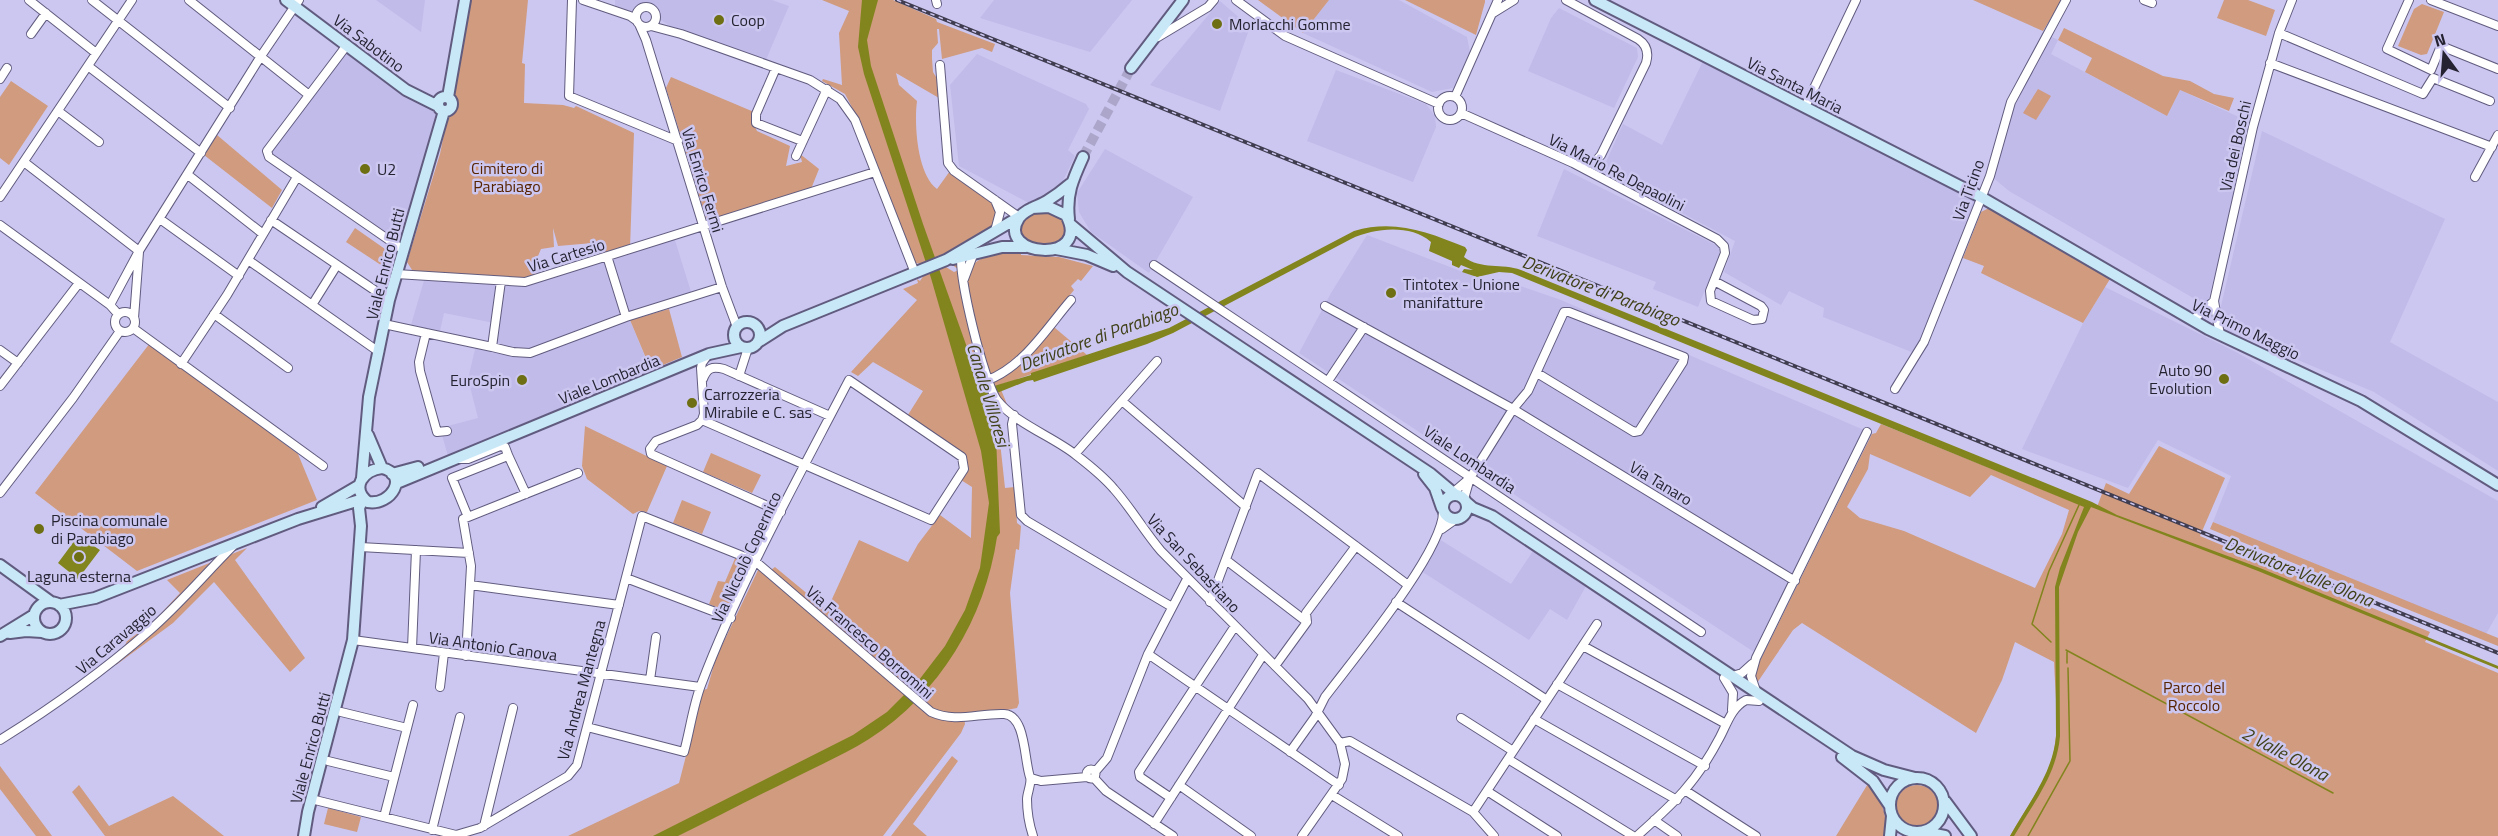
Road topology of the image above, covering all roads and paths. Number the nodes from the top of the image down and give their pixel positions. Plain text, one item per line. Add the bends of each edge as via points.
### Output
1 (29, 0) edge
2 (92, 0) edge
3 (132, 0) edge
4 (189, 0) edge
5 (465, 0) edge
6 (570, 0) edge
7 (1183, 0) edge
8 (1236, 0) edge
9 (1490, 0) edge
10 (1498, 0) edge
11 (1514, 0) edge
12 (1566, 0) edge
13 (1596, 0) edge
14 (1856, 0) edge
15 (2066, 0) edge
16 (2292, 0) edge
17 (2409, 0) edge
18 (2431, 0) edge
19 (586, 1) edge
20 (293, 2) edge
21 (1211, 3) edge
22 (640, 10) junction
23 (616, 11) junction
24 (46, 13) junction
25 (1492, 14) junction
26 (656, 16) junction
27 (118, 21) junction
28 (638, 22) junction
29 (650, 26) junction
30 (2498, 26) edge
31 (2279, 33) junction
32 (31, 34) dead end
33 (681, 34) junction
34 (646, 40) junction
35 (1152, 41) junction
36 (347, 45) junction
37 (96, 53) junction
38 (261, 56) junction
39 (2270, 63) junction
40 (940, 65) dead end
41 (88, 66) junction
42 (7, 68) dead end
43 (776, 68) junction
44 (1131, 68) tunnel mouth
45 (2498, 69) edge
46 (0, 79) edge
47 (827, 88) junction
48 (309, 95) junction
49 (1455, 97) junction
50 (2490, 101) dead end
51 (1439, 104) junction
52 (1805, 107) junction
53 (230, 108) junction
54 (441, 109) junction
55 (58, 111) junction
56 (1461, 113) junction
57 (2498, 135) edge
58 (678, 141) junction
59 (802, 141) junction
60 (99, 142) dead end
61 (2492, 147) junction
62 (201, 153) junction
63 (796, 156) dead end
64 (1083, 157) tunnel mouth
65 (24, 162) junction
66 (1574, 163) junction
67 (875, 172) junction
68 (188, 175) junction
69 (297, 177) junction
70 (2475, 177) dead end
71 (0, 179) edge
72 (1070, 184) junction
73 (8, 185) junction
74 (992, 196) junction
75 (0, 197) edge
76 (1981, 197) junction
77 (1032, 208) junction
78 (1019, 217) junction
79 (160, 219) junction
80 (272, 220) junction
81 (1069, 222) junction
82 (0, 225) edge
83 (703, 226) junction
84 (994, 231) junction
85 (263, 234) junction
86 (1026, 247) junction
87 (402, 249) junction
88 (1053, 249) junction
89 (139, 251) junction
90 (966, 254) junction
91 (607, 256) junction
92 (248, 260) junction
93 (943, 262) junction
94 (338, 265) junction
95 (1154, 265) dead end
96 (961, 270) junction
97 (920, 271) junction
98 (1127, 272) junction
99 (396, 274) junction
100 (238, 276) junction
101 (501, 281) junction
102 (1714, 281) junction
103 (79, 283) junction
104 (963, 286) junction
105 (722, 287) junction
106 (389, 300) junction
107 (1071, 300) dead end
108 (2214, 301) junction
109 (110, 305) junction
110 (312, 305) junction
111 (1325, 306) dead end
112 (2204, 311) junction
113 (118, 314) junction
114 (214, 314) junction
115 (626, 317) junction
116 (134, 318) junction
117 (2193, 320) junction
118 (384, 324) junction
119 (783, 326) junction
120 (1364, 327) junction
121 (2204, 327) junction
122 (133, 328) junction
123 (757, 328) junction
124 (120, 332) junction
125 (426, 333) junction
126 (2220, 335) junction
127 (744, 340) junction
128 (492, 347) junction
129 (0, 350) edge
130 (379, 352) junction
131 (709, 354) junction
132 (1157, 361) dead end
133 (18, 363) junction
134 (182, 363) junction
135 (688, 363) junction
136 (288, 368) dead end
137 (701, 369) junction
138 (1537, 373) junction
139 (738, 376) junction
140 (702, 381) junction
141 (1328, 381) junction
142 (0, 386) edge
143 (991, 387) junction
144 (1895, 389) dead end
145 (1122, 401) junction
146 (1513, 409) junction
147 (1014, 415) junction
148 (830, 416) junction
149 (702, 420) junction
150 (366, 426) junction
151 (447, 430) dead end
152 (1867, 432) dead end
153 (506, 437) junction
154 (1075, 454) junction
155 (508, 455) junction
156 (454, 459) junction
157 (1413, 464) junction
158 (805, 465) junction
159 (323, 466) dead end
160 (382, 468) junction
161 (578, 473) dead end
162 (395, 478) junction
163 (1470, 478) junction
164 (360, 482) junction
165 (2498, 485) edge
166 (0, 493) edge
167 (525, 494) junction
168 (1458, 497) junction
169 (363, 499) junction
170 (375, 503) junction
171 (1246, 507) junction
172 (336, 508) junction
173 (1443, 510) junction
174 (780, 512) junction
175 (642, 516) joint
176 (466, 518) junction
177 (298, 519) junction
178 (1458, 519) junction
179 (1504, 525) junction
180 (361, 526) junction
181 (1439, 532) junction
182 (237, 543) junction
183 (1356, 546) junction
184 (360, 547) junction
185 (416, 550) junction
186 (469, 553) junction
187 (1226, 560) junction
188 (755, 561) junction
189 (0, 565) edge
190 (626, 578) junction
191 (1187, 579) junction
192 (1795, 581) junction
193 (470, 585) junction
194 (1408, 585) junction
195 (28, 587) junction
196 (95, 598) junction
197 (1210, 602) junction
198 (1396, 602) junction
199 (55, 603) junction
200 (619, 605) junction
201 (1172, 607) junction
202 (35, 612) junction
203 (731, 618) junction
204 (66, 620) junction
205 (1307, 622) junction
206 (1597, 624) dead end
207 (1235, 626) junction
208 (42, 632) junction
209 (1701, 632) dead end
210 (3, 635) edge
211 (656, 636) dead end
212 (353, 640) junction
213 (1583, 646) junction
214 (412, 648) junction
215 (444, 653) junction
216 (1148, 654) junction
217 (1263, 655) junction
218 (466, 656) junction
219 (1756, 658) junction
220 (1275, 666) junction
221 (601, 674) junction
222 (1729, 677) junction
223 (650, 680) junction
224 (1557, 684) junction
225 (440, 687) dead end
226 (700, 687) junction
227 (1195, 687) junction
228 (1758, 697) junction
229 (1547, 700) junction
230 (413, 705) dead end
231 (513, 708) dead end
232 (1228, 709) junction
233 (341, 711) dead end
234 (1318, 712) junction
235 (1731, 714) junction
236 (460, 717) dead end
237 (1461, 718) dead end
238 (1534, 719) junction
239 (1726, 724) junction
240 (587, 727) junction
241 (407, 728) junction
242 (0, 740) edge
243 (1340, 743) junction
244 (1290, 752) junction
245 (1513, 752) junction
246 (1508, 759) junction
247 (328, 761) dead end
248 (1705, 766) junction
249 (1094, 773) junction
250 (394, 777) junction
251 (1030, 778) junction
252 (1915, 778) junction
253 (1179, 785) junction
254 (1339, 785) junction
255 (1101, 786) junction
256 (1486, 791) junction
257 (1686, 791) junction
258 (1332, 795) junction
259 (1171, 798) junction
260 (311, 799) junction
261 (1677, 800) junction
262 (1944, 801) junction
263 (1891, 811) junction
264 (1473, 812) junction
265 (384, 817) junction
266 (1654, 820) junction
267 (1154, 824) junction
268 (484, 826) junction
269 (432, 830) junction
270 (1916, 833) edge
271 (304, 836) edge
272 (1033, 836) edge
273 (1173, 836) edge
274 (1251, 836) edge
275 (1302, 836) edge
276 (1398, 836) edge
277 (1494, 836) edge
278 (1557, 836) edge
279 (1635, 836) edge
280 (1677, 836) edge
281 (1756, 836) edge
282 (1890, 836) edge
283 (1945, 836) edge
284 (1971, 836) edge

1 - 24 street
2 - 27 street
3 - 27 street
4 - 38 street
5 - 54 main road, Viale Enrico Butti via 448,97 452,105 449,110
6 - 19 street
6 - 58 street via 569,96
7 - 35 main road
8 - 51 street, Via Mario Re Depaolini via 1285,36
9 - 25 street
10 - 25 street
11 - 25 street
12 - 66 street via 1638,39 1648,53 1599,158 1588,166
13 - 52 main road, Via Santa Maria
14 - 52 street
15 - 76 street, Via Ticino via 2011,102
16 - 31 street, Via dei Boschi
17 - 45 street via 2387,49 2431,70 2441,46
18 - 30 street
19 - 23 street
20 - 36 main road, Via Sabotino
20 - 38 street
21 - 35 street
22 - 23 street
22 - 26 street via 650,8
22 - 28 street
23 - 28 street
24 - 32 street
24 - 37 street
25 - 49 street
26 - 29 street
26 - 33 street
27 - 37 street
27 - 53 street
28 - 29 street
28 - 34 street, Via Enrico Fermi
29 - 33 street
29 - 34 street
31 - 39 street, Via dei Boschi
31 - 50 street via 2423,94 2433,78
33 - 43 street
34 - 58 street, Via Enrico Fermi
35 - 44 main road
36 - 48 street
36 - 54 main road, Via Sabotino via 413,95
37 - 41 street
38 - 48 street
38 - 53 street
39 - 61 street
39 - 108 street, Via dei Boschi
40 - 74 street via 948,163
41 - 55 street
41 - 62 street
42 - 46 street
43 - 47 street
43 - 59 street via 756,114 756,123
47 - 59 street
47 - 67 street via 849,108
48 - 69 street via 267,151 269,157
49 - 51 street via 1445,97
49 - 56 street via 1461,104
51 - 56 street, Via Mario Re Depaolini via 1439,113 1445,120 1454,120
52 - 76 main road, Via Santa Maria
53 - 62 street
54 - 87 main road, Viale Enrico Butti
55 - 60 street
55 - 65 street
56 - 66 street, Via Mario Re Depaolini
57 - 61 street
58 - 83 street, Via Enrico Fermi
59 - 63 street
61 - 70 street
62 - 68 street
64 - 72 main road
65 - 73 street
65 - 89 street
66 - 102 street, Via Mario Re Depaolini via 1720,241 1725,253
67 - 83 street, Via Cartesio
67 - 97 street
68 - 79 street
68 - 85 street
69 - 80 street
69 - 87 street
71 - 73 street
72 - 77 main road
72 - 81 main road
73 - 75 street
74 - 77 street via 1011,206
74 - 78 street
74 - 84 street via 1000,212
76 - 117 main road, Via Primo Maggio
76 - 144 street, Via Ticino via 1924,342
77 - 78 main road, Viale Lombardia
77 - 81 main road, Viale Lombardia via 1054,209
78 - 84 main road, Viale Lombardia
78 - 86 main road via 1016,232
79 - 89 street
79 - 100 street
80 - 85 street
80 - 94 street
81 - 88 main road via 1071,233 1067,241
81 - 98 main road, Viale Lombardia
82 - 103 street
83 - 91 street, Via Cartesio
83 - 105 street, Via Enrico Fermi
84 - 90 main road, Viale Lombardia
85 - 92 street
86 - 88 main road, Viale Lombardia
86 - 90 main road, Viale Lombardia
87 - 99 main road, Viale Enrico Butti
88 - 98 main road, Viale Lombardia via 1087,255
89 - 109 street
89 - 116 street
90 - 93 main road, Viale Lombardia
90 - 96 street
90 - 104 street
91 - 101 street, Via Cartesio via 525,282
91 - 115 street
92 - 100 street
92 - 110 street
93 - 96 street
93 - 97 main road, Viale Lombardia
94 - 106 street
94 - 110 street
95 - 141 street, Viale Lombardia
96 - 104 street
97 - 119 main road, Viale Lombardia
98 - 157 main road, Viale Lombardia
99 - 101 street, Via Cartesio
99 - 106 main road, Viale Enrico Butti
100 - 114 street
101 - 128 street
102 - 102 street via 1709,294 1713,303 1754,320 1762,319 1761,306
103 - 109 street
103 - 133 street
104 - 143 street
105 - 115 street
105 - 127 street, Via Enrico Fermi
106 - 118 main road, Viale Enrico Butti
107 - 143 street via 1018,363
108 - 112 street
108 - 126 street, Via dei Boschi
109 - 113 street
110 - 130 street
111 - 120 street, Via Tanaro
112 - 117 street
112 - 121 street
113 - 116 street via 127,312
113 - 124 street via 114,323
114 - 134 street
114 - 136 street
115 - 128 street via 530,353
116 - 122 street
117 - 121 main road, Via Primo Maggio
118 - 125 street
118 - 130 main road, Viale Enrico Butti
119 - 123 main road, Viale Lombardia
119 - 127 main road, Viale Lombardia
120 - 141 street
120 - 146 street, Via Tanaro
121 - 126 main road, Via Primo Maggio
122 - 124 street
122 - 134 street
123 - 127 main road via 759,335
123 - 127 main road, Viale Lombardia via 747,323
124 - 166 street
125 - 128 street
125 - 151 street via 420,371 437,432
126 - 165 main road, Via Primo Maggio via 2361,401
127 - 131 main road, Viale Lombardia
127 - 139 street
129 - 133 street
130 - 150 main road, Viale Enrico Butti
131 - 135 main road, Viale Lombardia
131 - 137 street
132 - 145 street
133 - 142 street
134 - 159 street
135 - 137 street
135 - 153 main road, Viale Lombardia
137 - 140 street
138 - 138 street via 1564,312 1684,357 1639,431 1634,432
138 - 146 street
139 - 140 street via 711,368
139 - 148 street
140 - 149 street
141 - 163 street, Viale Lombardia
143 - 147 street, Via San Sebastiano via 1000,403
145 - 154 street
145 - 171 street
146 - 163 street
146 - 192 street, Via Tanaro
147 - 154 street, Via San Sebastiano
147 - 201 street via 1020,515
148 - 158 street, Via Niccolò Copernico
148 - 158 street, Via Niccolò Copernico via 849,380 962,457 964,470 931,520
149 - 158 street
149 - 174 street via 656,441 650,449 655,457
150 - 160 main road
150 - 164 main road, Viale Enrico Butti
152 - 192 street
153 - 156 main road, Viale Lombardia
153 - 162 main road, Viale Lombardia via 402,472
154 - 191 street, Via San Sebastiano via 1114,488 1143,530
155 - 156 street via 505,447 500,446 468,459
155 - 167 street
155 - 176 street via 452,478
156 - 162 main road, Viale Lombardia
157 - 168 main road, Viale Lombardia
157 - 173 main road, Viale Lombardia via 1432,483
158 - 174 street, Via Niccolò Copernico
160 - 162 main road
160 - 164 main road
161 - 167 street
162 - 170 main road via 387,498
163 - 168 street
163 - 168 street
163 - 209 street, Viale Lombardia
164 - 169 main road
164 - 177 main road
167 - 176 street
168 - 173 main road via 1443,501
168 - 178 main road via 1467,510
168 - 179 main road, Viale Lombardia
169 - 170 main road
169 - 172 main road
169 - 180 main road, Viale Enrico Butti via 359,508
170 - 180 main road
171 - 183 street via 1258,473
171 - 187 street
172 - 177 main road
172 - 180 main road via 350,513
173 - 178 main road, Viale Lombardia via 1448,518
173 - 181 street
174 - 188 street, Via Niccolò Copernico
175 - 188 street, Via Francesco Borromini
175 - 190 street, Via Andrea Mantegna
176 - 186 street
177 - 182 main road
178 - 179 main road, Viale Lombardia via 1484,518
178 - 181 street
179 - 222 main road, Viale Lombardia
180 - 184 main road, Viale Enrico Butti
181 - 194 street
182 - 196 main road
182 - 242 street, Via Caravaggio via 150,630 106,667
183 - 194 street
183 - 205 street via 1306,613
184 - 185 street
184 - 212 main road, Viale Enrico Butti
185 - 186 street
185 - 214 street
186 - 193 street
187 - 197 street
187 - 205 street
188 - 203 street, Via Niccolò Copernico
188 - 251 street, Via Francesco Borromini via 922,706 951,718 1002,714 1014,717 1020,726
189 - 195 main road
190 - 200 street, Via Andrea Mantegna
190 - 203 street
191 - 197 street, Via San Sebastiano
191 - 201 street
192 - 219 street
193 - 200 street
193 - 218 street
194 - 198 street
195 - 199 main road
195 - 202 main road
196 - 199 main road
196 - 204 main road
197 - 207 street, Via San Sebastiano
198 - 229 street
198 - 234 street
199 - 202 main road via 44,603
199 - 204 main road
200 - 221 street, Via Andrea Mantegna
201 - 216 street
202 - 208 main road via 35,625
202 - 210 main road
203 - 226 street, Via Niccolò Copernico
204 - 208 main road via 59,631
205 - 220 street
206 - 213 street
207 - 217 street, Via San Sebastiano
207 - 227 street
208 - 210 main road
211 - 223 street
212 - 214 street, Via Antonio Canova
212 - 260 main road, Viale Enrico Butti
213 - 224 street
213 - 239 street
214 - 215 street, Via Antonio Canova
215 - 218 street, Via Antonio Canova
215 - 225 street
216 - 227 street
216 - 249 street
217 - 220 street, Via San Sebastiano
217 - 232 street
218 - 221 street, Via Antonio Canova
219 - 222 street via 1745,671
219 - 228 street via 1751,676
220 - 234 street, Via San Sebastiano
221 - 223 street, Via Antonio Canova
221 - 240 street, Via Andrea Mantegna
222 - 228 main road, Viale Lombardia
222 - 235 street via 1733,693
223 - 226 street, Via Antonio Canova
224 - 229 street
224 - 248 street
226 - 240 street, Via Niccolò Copernico via 684,752
227 - 232 street
227 - 259 street via 1139,771 1140,777
228 - 235 street via 1738,705
228 - 252 main road, Viale Lombardia via 1852,756
228 - 263 main road, Viale Lombardia via 1865,773 1881,791
229 - 238 street
230 - 241 street
231 - 268 street
232 - 244 street
232 - 253 street
233 - 241 street
234 - 243 street, Via San Sebastiano
234 - 244 street
235 - 239 street
236 - 269 street
237 - 245 street
238 - 245 street
238 - 261 street
239 - 248 street
240 - 268 street, Via Andrea Mantegna via 577,765 571,773
241 - 250 street
243 - 254 street, Via San Sebastiano via 1345,764
243 - 264 street via 1350,741
244 - 254 street
245 - 246 street
246 - 256 street
246 - 279 street
247 - 250 street
248 - 257 street
249 - 251 street via 1076,780
249 - 255 street
249 - 255 street
250 - 265 street
251 - 272 street via 1028,809
252 - 262 main road via 1934,783
252 - 263 main road via 1897,787
253 - 259 street
253 - 274 street
254 - 258 street, Via San Sebastiano
255 - 267 street
256 - 264 street
256 - 278 street
257 - 261 street
257 - 281 street
258 - 275 street, Via San Sebastiano
258 - 276 street
259 - 267 street
260 - 265 street, Via Andrea Mantegna
260 - 271 main road, Viale Enrico Butti
261 - 266 street
262 - 270 main road via 1944,811 1933,828
262 - 284 main road
263 - 270 main road via 1901,827
263 - 282 main road
264 - 277 street
265 - 269 street, Via Andrea Mantegna
266 - 279 street
266 - 280 street
267 - 273 street
268 - 269 street, Via Andrea Mantegna via 456,835
270 - 283 main road

